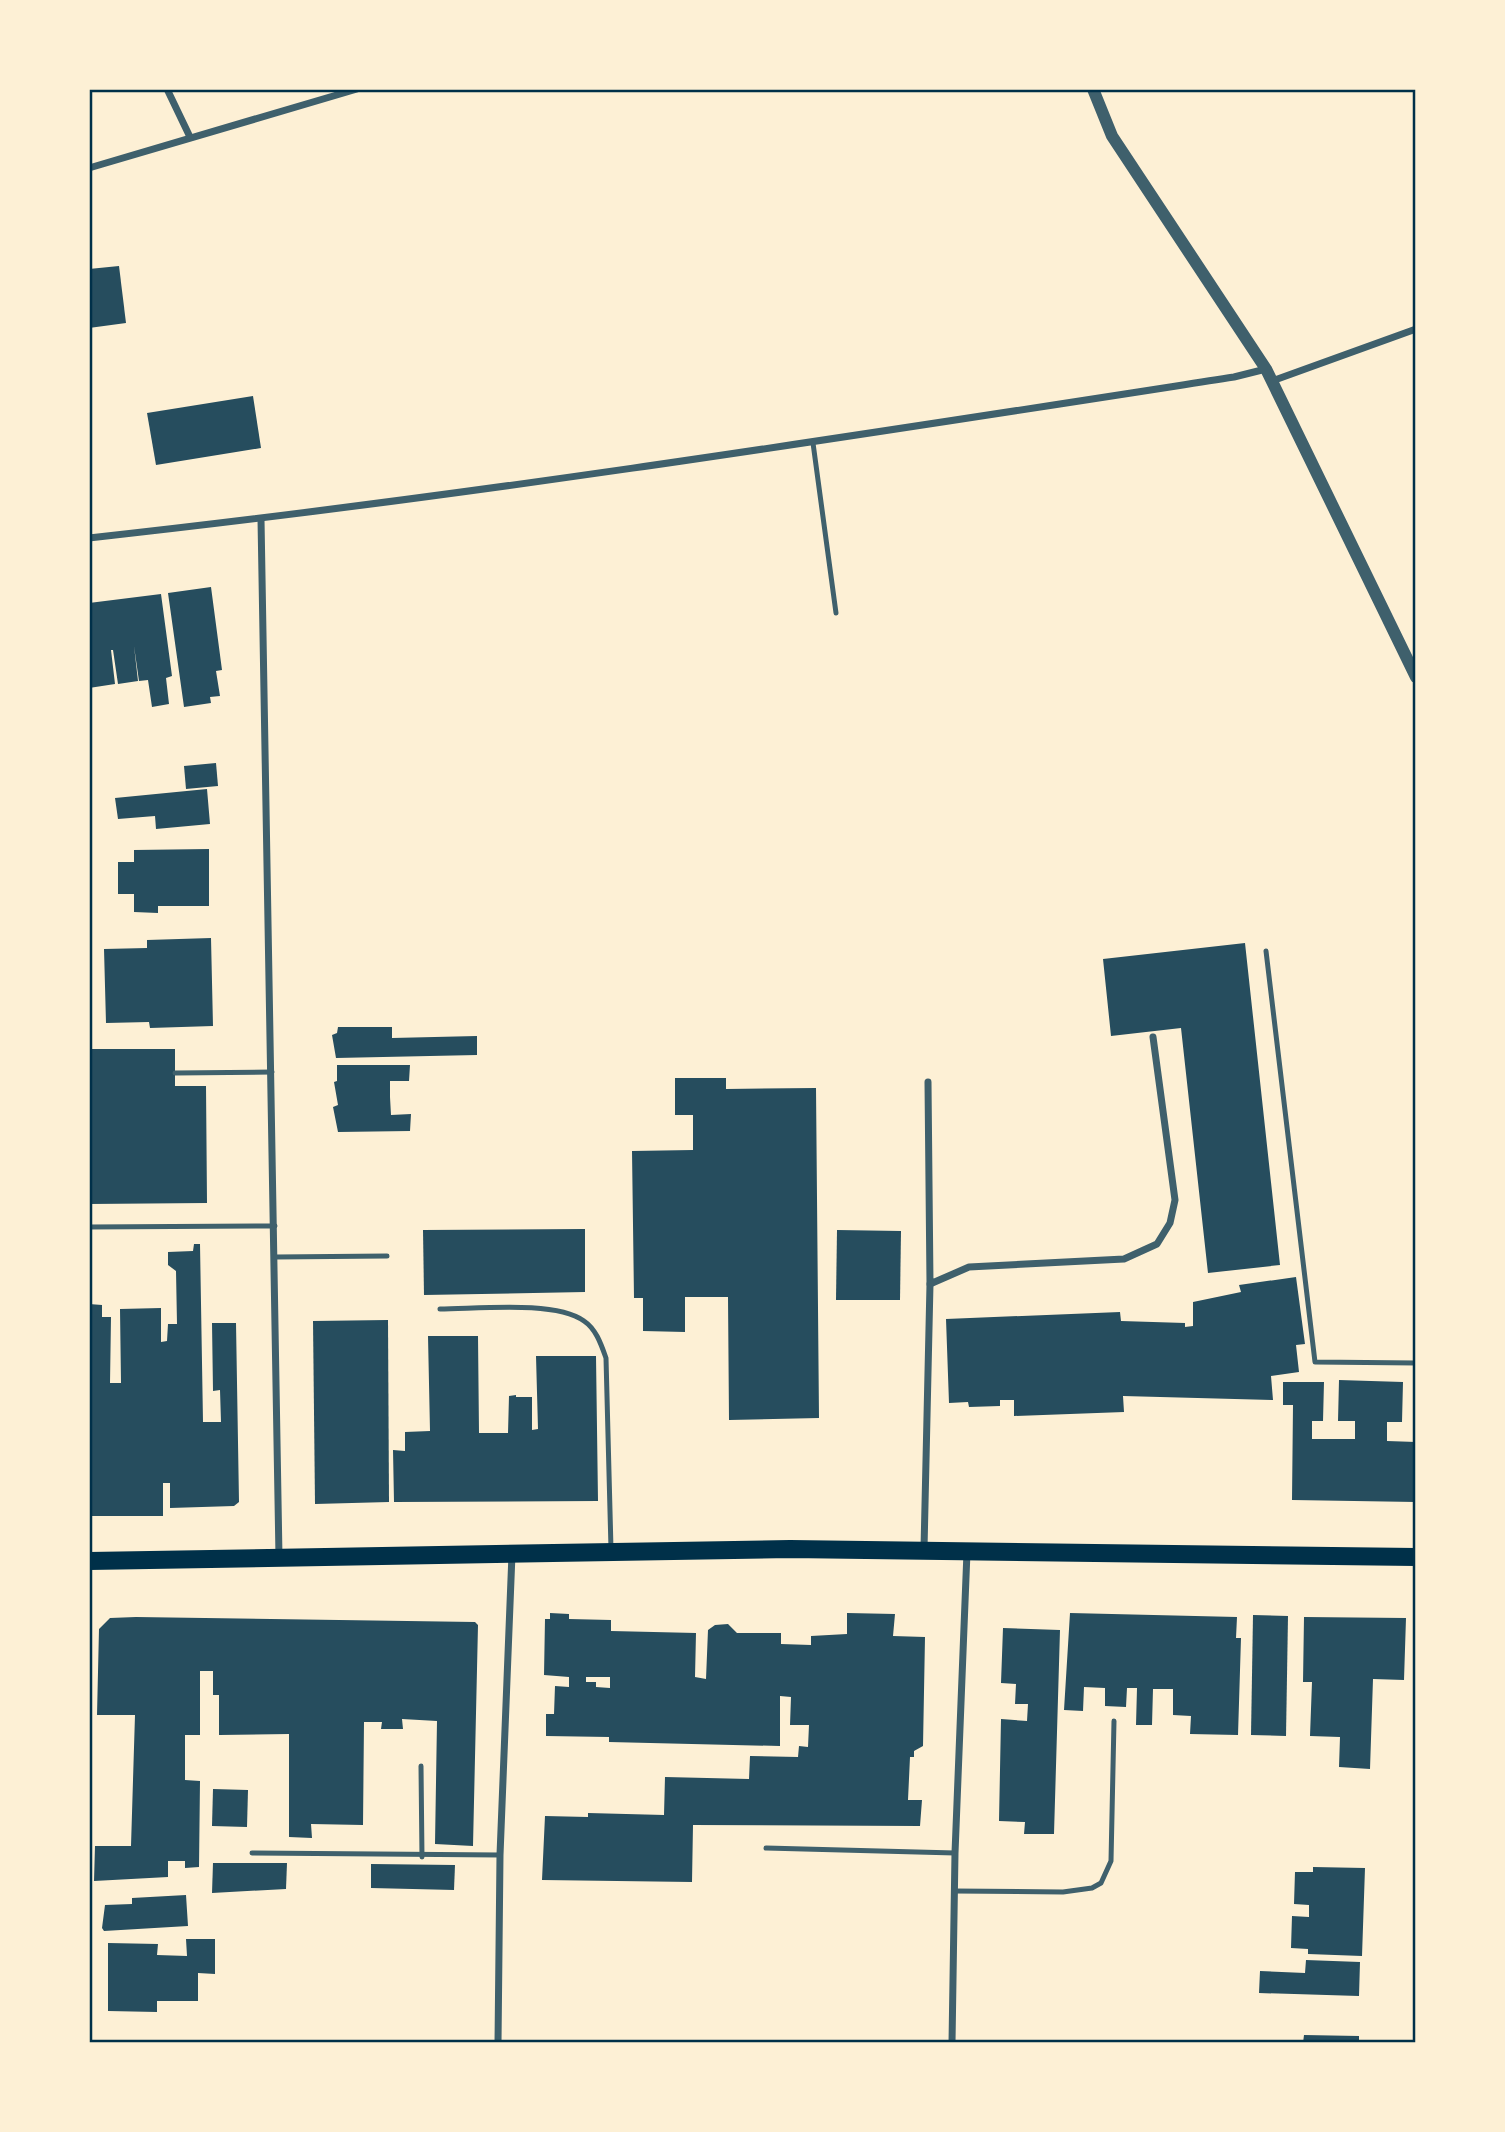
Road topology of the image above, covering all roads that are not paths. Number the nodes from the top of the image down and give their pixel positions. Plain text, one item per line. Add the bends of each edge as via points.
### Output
1 (167, 89) edge
2 (357, 89) edge
3 (1093, 89) edge
4 (190, 137) junction
5 (89, 168) edge
6 (1416, 329) edge
7 (1269, 375) junction
8 (813, 443) junction
9 (261, 519) junction
10 (89, 538) edge
11 (836, 613) dead end
12 (1416, 677) edge
13 (1266, 951) dead end
14 (1153, 1037) dead end
15 (272, 1072) junction
16 (175, 1073) dead end
17 (928, 1082) dead end
18 (275, 1226) junction
19 (89, 1227) edge
20 (387, 1256) dead end
21 (276, 1257) junction
22 (930, 1284) junction
23 (440, 1309) dead end
24 (1416, 1363) edge
25 (924, 1551) junction
26 (967, 1552) junction
27 (611, 1553) junction
28 (512, 1554) junction
29 (279, 1557) junction
30 (1416, 1557) edge
31 (89, 1561) edge
32 (1114, 1721) dead end
33 (421, 1766) dead end
34 (766, 1848) dead end
35 (252, 1853) dead end
36 (955, 1853) junction
37 (500, 1855) junction
38 (422, 1857) junction
39 (954, 1891) junction
40 (498, 2043) edge
41 (951, 2043) edge

1 - 4 street
2 - 4 street
3 - 7 street via 1112,136
4 - 5 street
6 - 7 street
7 - 8 street
7 - 12 street
8 - 9 street
8 - 11 lane
9 - 10 street
9 - 15 street
13 - 24 lane via 1315,1362
14 - 22 street via 1175,1200 1170,1223 1157,1244 1124,1259 969,1267
15 - 16 lane
15 - 18 street
17 - 22 street
18 - 19 lane
18 - 21 street
20 - 21 lane
21 - 29 street
22 - 25 street
23 - 27 lane via 572,1314 587,1322 597,1335 606,1358
25 - 26 main road
25 - 27 main road
26 - 30 main road
26 - 36 street
27 - 28 main road
28 - 29 main road
28 - 37 street
29 - 31 main road
32 - 39 lane via 1111,1861 1101,1883 1063,1892
33 - 38 lane
34 - 36 lane
35 - 38 lane
36 - 39 street
37 - 38 lane
37 - 40 street
39 - 41 street

